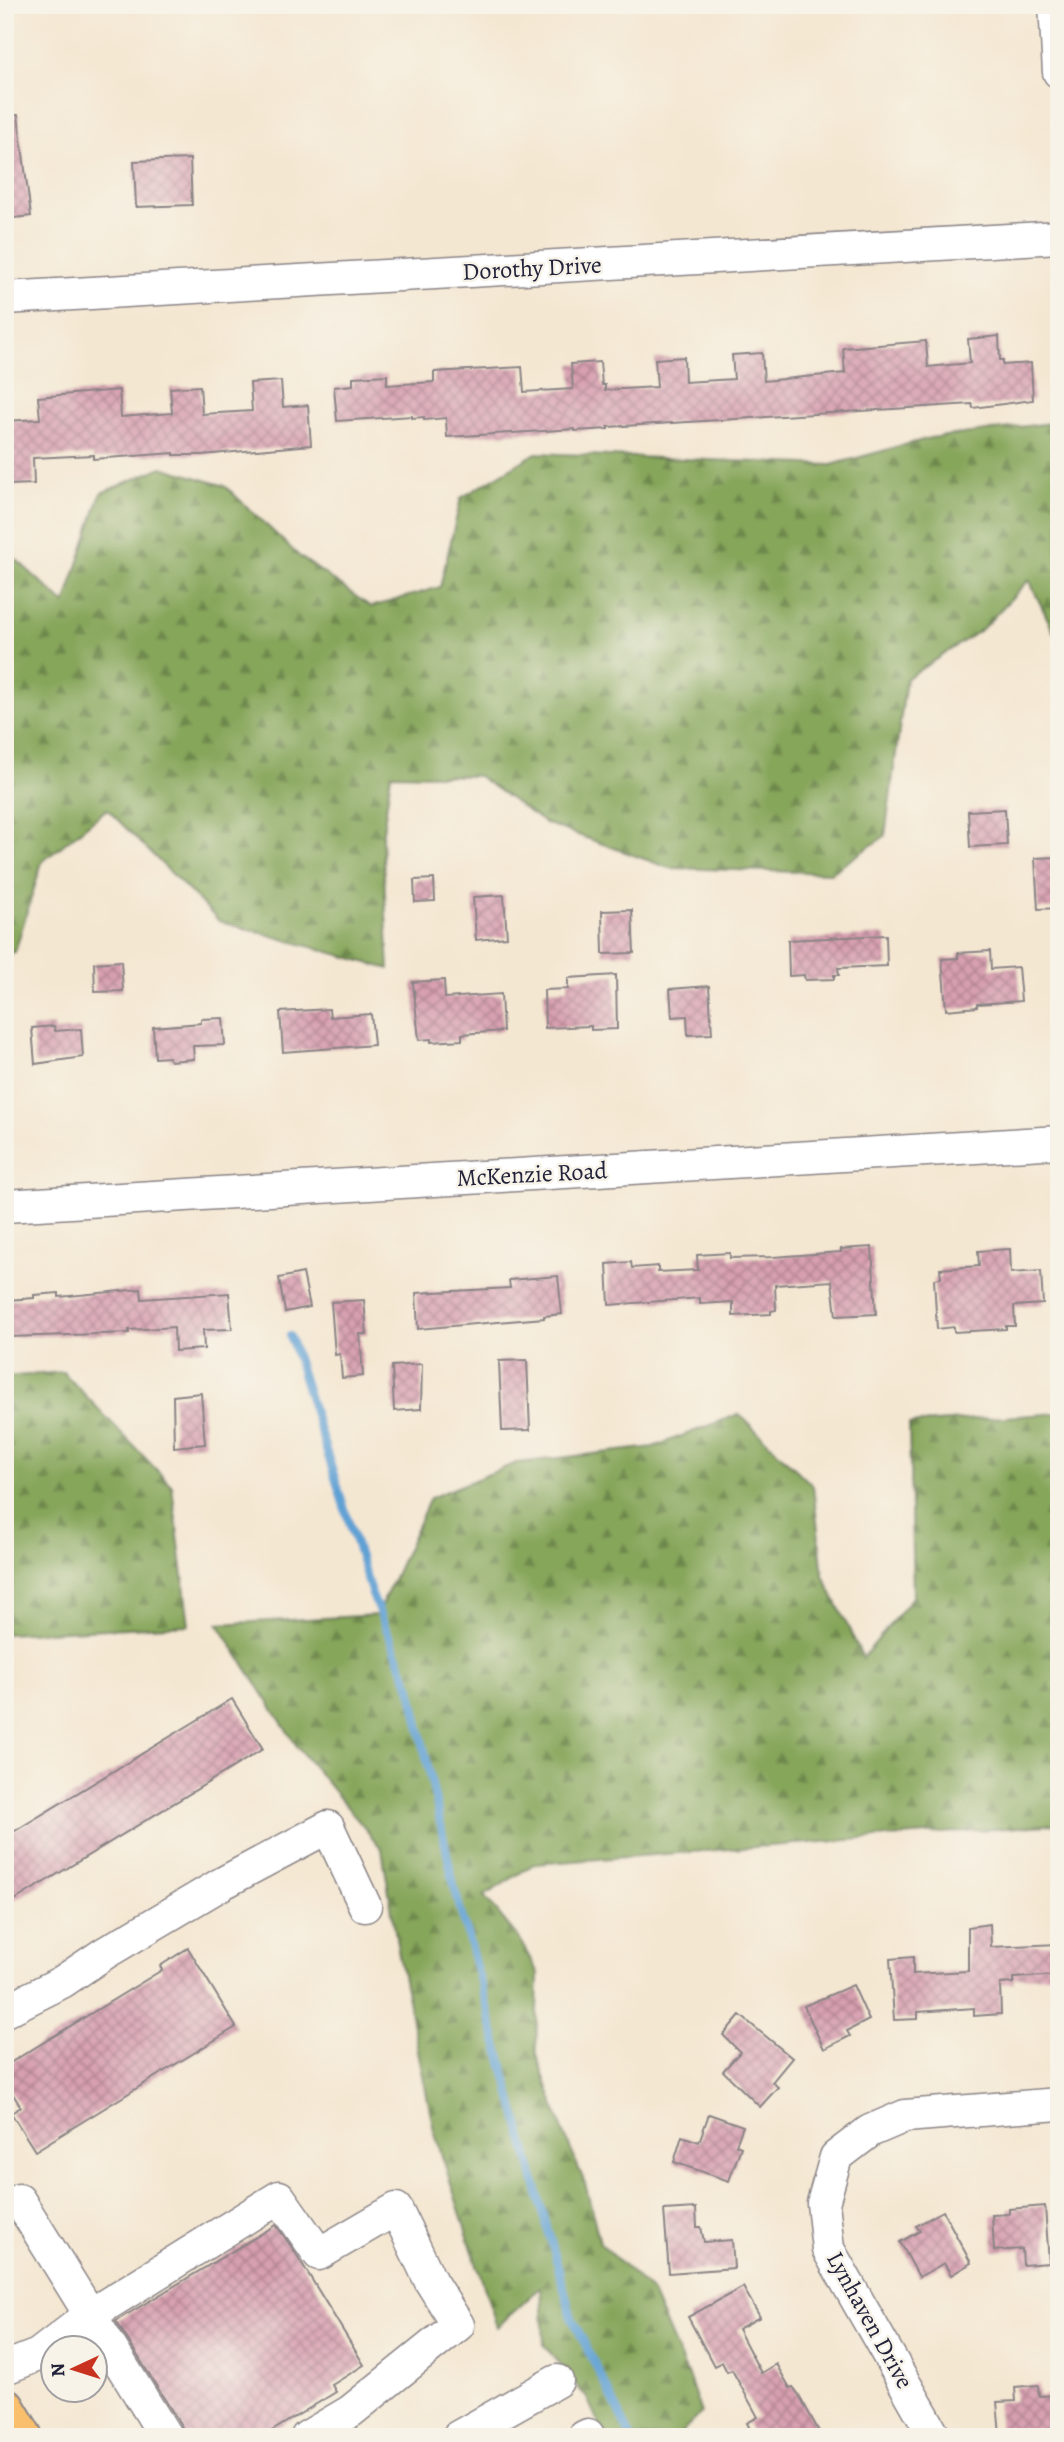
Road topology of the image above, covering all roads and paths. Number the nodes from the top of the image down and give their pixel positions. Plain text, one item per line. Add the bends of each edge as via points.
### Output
1 (1055, 5) edge
2 (1059, 72) edge
3 (1059, 237) edge
4 (5, 298) edge
5 (1059, 1142) edge
6 (5, 1206) edge
7 (365, 1906) dead end
8 (5, 2011) edge
9 (1059, 2104) edge
10 (19, 2200) dead end
11 (90, 2315) junction
12 (5, 2368) edge
13 (557, 2381) dead end
14 (5, 2407) edge
15 (23, 2437) edge
16 (166, 2437) edge
17 (307, 2437) edge
18 (458, 2437) edge
19 (935, 2437) edge

1 - 2 street
3 - 4 street, Dorothy Drive
5 - 6 street, McKenzie Road
7 - 8 street via 328,1827
9 - 19 street, Lynhaven Drive via 905,2116 870,2131 836,2157 823,2203 828,2249
10 - 11 street
11 - 12 street via 38,2355
11 - 16 street
11 - 17 street via 279,2197 319,2254 396,2209 431,2282 458,2325 351,2411
13 - 18 street
14 - 15 main road

